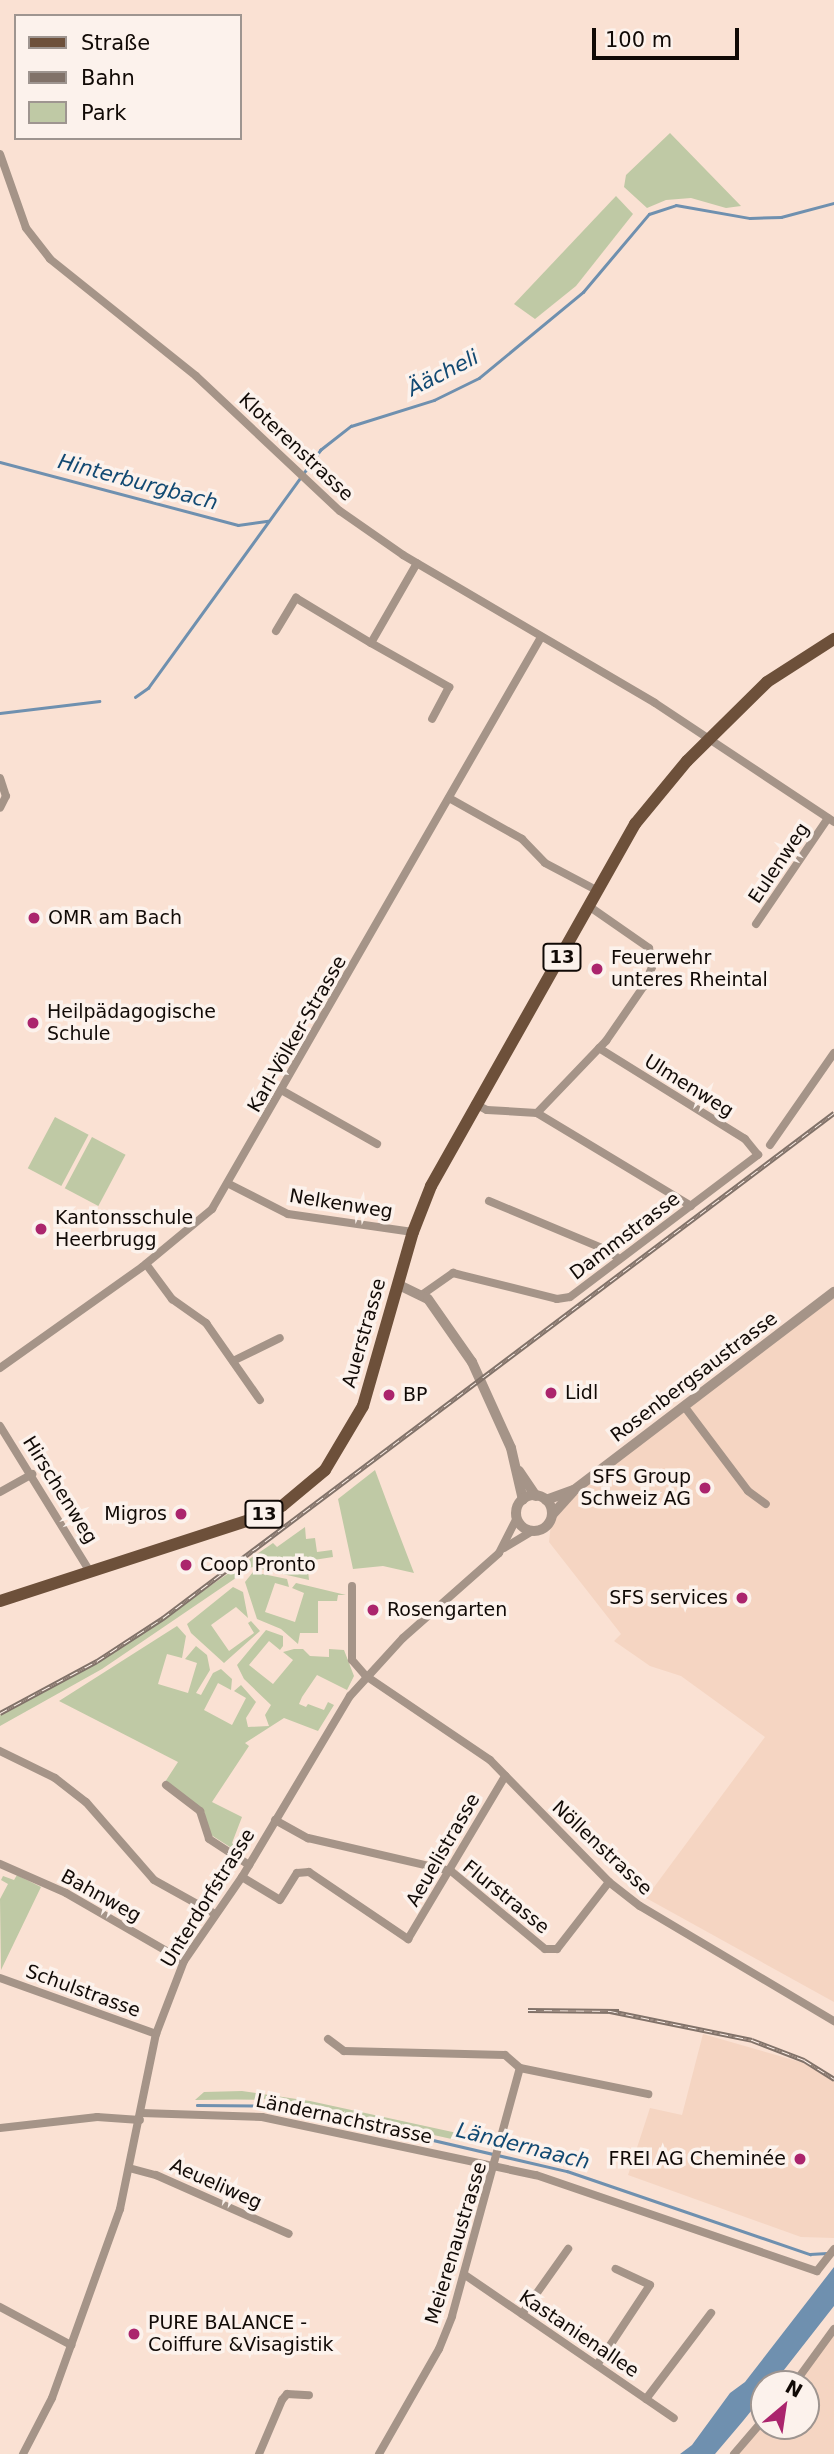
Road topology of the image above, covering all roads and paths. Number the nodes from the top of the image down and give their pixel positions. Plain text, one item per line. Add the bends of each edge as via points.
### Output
1 (0, 154) edge
2 (417, 563) junction
3 (276, 631) dead end
4 (541, 637) junction
5 (834, 639) edge
6 (372, 643) junction
7 (432, 719) dead end
8 (708, 739) junction
9 (0, 778) edge
10 (449, 798) junction
11 (0, 808) edge
12 (831, 820) edge
13 (598, 891) junction
14 (590, 907) junction
15 (756, 924) dead end
16 (599, 1048) junction
17 (834, 1053) edge
18 (283, 1091) junction
19 (475, 1104) junction
20 (537, 1113) junction
21 (377, 1144) dead end
22 (770, 1145) dead end
23 (758, 1155) joint
24 (229, 1184) junction
25 (489, 1201) dead end
26 (691, 1206) junction
27 (413, 1232) junction
28 (620, 1259) junction
29 (146, 1264) junction
30 (399, 1285) junction
31 (834, 1292) edge
32 (423, 1294) junction
33 (280, 1338) dead end
34 (233, 1362) junction
35 (0, 1368) edge
36 (260, 1400) dead end
37 (684, 1406) junction
38 (0, 1426) edge
39 (518, 1471) junction
40 (32, 1474) junction
41 (575, 1490) junction
42 (0, 1492) edge
43 (541, 1498) junction
44 (523, 1500) junction
45 (766, 1504) dead end
46 (552, 1515) junction
47 (517, 1518) junction
48 (532, 1531) junction
49 (503, 1548) junction
50 (90, 1572) junction
51 (352, 1586) dead end
52 (0, 1601) edge
53 (366, 1676) junction
54 (0, 1751) edge
55 (505, 1776) junction
56 (166, 1786) dead end
57 (275, 1820) junction
58 (0, 1864) edge
59 (249, 1865) junction
60 (451, 1871) junction
61 (242, 1877) junction
62 (609, 1882) junction
63 (215, 1914) junction
64 (184, 1961) junction
65 (0, 1978) edge
66 (834, 2021) edge
67 (156, 2034) junction
68 (328, 2039) dead end
69 (520, 2068) junction
70 (648, 2094) dead end
71 (140, 2116) junction
72 (0, 2128) edge
73 (497, 2163) junction
74 (129, 2168) junction
75 (289, 2234) dead end
76 (568, 2249) dead end
77 (834, 2249) edge
78 (615, 2269) dead end
79 (466, 2275) junction
80 (0, 2308) edge
81 (711, 2313) dead end
82 (523, 2314) junction
83 (834, 2329) edge
84 (71, 2345) junction
85 (597, 2365) junction
86 (804, 2370) edge
87 (309, 2395) dead end
88 (646, 2399) junction
89 (674, 2418) dead end
90 (750, 2435) edge
91 (23, 2454) edge
92 (259, 2454) edge
93 (379, 2454) edge
94 (734, 2454) edge

1 - 2 street, Kloterenstrasse via 26,228 50,259 197,376 340,511
2 - 4 street, Kloterenstrasse
2 - 6 street
3 - 6 street via 296,598
4 - 8 street, Kloterenstrasse
4 - 10 street, Karl-Völker-Strasse
5 - 8 main road, 13 via 767,682
6 - 7 street via 449,687
8 - 12 street, Eulenweg
8 - 13 main road, Auerstrasse / 13 via 649,804
9 - 11 street via 6,796
10 - 13 street via 522,839 545,863
10 - 18 street, Karl-Völker-Strasse
12 - 15 street, Eulenweg
13 - 14 main road, Auerstrasse / 13
14 - 16 street via 645,943 652,962 644,986
14 - 19 main road, Auerstrasse / 13
16 - 20 street
16 - 23 street, Ulmenweg via 745,1139
17 - 22 street
18 - 21 street
18 - 24 street, Karl-Völker-Strasse
19 - 20 street via 487,1110
19 - 27 main road, Auerstrasse / 13 via 431,1186
20 - 26 street
23 - 26 street, Dammstrasse
24 - 27 street, Nelkenweg via 288,1214
24 - 29 street, Karl-Völker-Strasse via 197,1224
25 - 28 street
26 - 28 street, Dammstrasse
27 - 30 main road, Auerstrasse / 13
28 - 32 street, Dammstrasse via 563,1299 453,1273
29 - 34 street via 172,1299 206,1323
29 - 35 street, Karl-Völker-Strasse
30 - 32 street
30 - 50 main road, Auerstrasse / 13 via 359,1414 340,1451 308,1488 250,1520
31 - 37 street, Rosenbergsaustrasse
32 - 39 street via 472,1362
33 - 34 street
34 - 36 street
37 - 41 street, Rosenbergsaustrasse
37 - 45 street via 748,1491
38 - 40 street, Hirschenweg
39 - 43 street
39 - 44 street
40 - 42 street
40 - 50 street, Hirschenweg
41 - 43 street, Rosenbergsaustrasse
41 - 46 street, Rosenbergsaustrasse
43 - 44 street
43 - 46 street
44 - 47 street
46 - 48 street via 546,1527
47 - 48 street
47 - 49 street, Unterdorfstrasse
48 - 49 street, Unterdorfstrasse
49 - 53 street, Unterdorfstrasse
50 - 52 main road, Auerstrasse / 13
51 - 53 street via 352,1660
53 - 55 street, Nöllenstrasse via 409,1708 467,1741
53 - 57 street, Unterdorfstrasse via 330,1726
54 - 63 street via 55,1778 86,1802 154,1880
55 - 60 street, Aeuelistrasse
55 - 62 street, Nöllenstrasse
56 - 59 street via 200,1811 209,1839
57 - 59 street, Unterdorfstrasse
57 - 60 street, Flurstrasse via 308,1838
58 - 64 street, Bahnweg via 66,1894
59 - 61 street, Unterdorfstrasse
60 - 61 street, Aeuelistrasse via 408,1939 309,1872 297,1873 280,1900
60 - 62 street, Flurstrasse via 545,1949 557,1949
61 - 63 street, Unterdorfstrasse
62 - 66 street, Nöllenstrasse via 678,1932
63 - 64 street, Unterdorfstrasse
64 - 67 street, Unterdorfstrasse
65 - 67 street, Schulstrasse
67 - 71 street, Unterdorfstrasse
68 - 69 street via 344,2051 505,2055
69 - 70 street
69 - 73 street, Meierenaustrasse
71 - 72 street, Ländernachstrasse
71 - 73 street, Ländernachstrasse via 262,2117
71 - 74 street, Unterdorfstrasse
73 - 77 street, Ländernachstrasse via 820,2268
73 - 79 street, Meierenaustrasse
74 - 75 street, Aeueliweg via 156,2175
74 - 84 street, Unterdorfstrasse via 117,2218
76 - 82 street
78 - 85 street via 650,2285
79 - 82 street, Kastanienallee
79 - 93 street, Meierenaustrasse via 439,2349
80 - 84 street
81 - 88 street
82 - 85 street, Kastanienallee
83 - 86 street
84 - 91 street, Unterdorfstrasse via 45,2416
85 - 88 street, Kastanienallee
87 - 92 street via 287,2393
88 - 89 street, Kastanienallee
90 - 94 street

